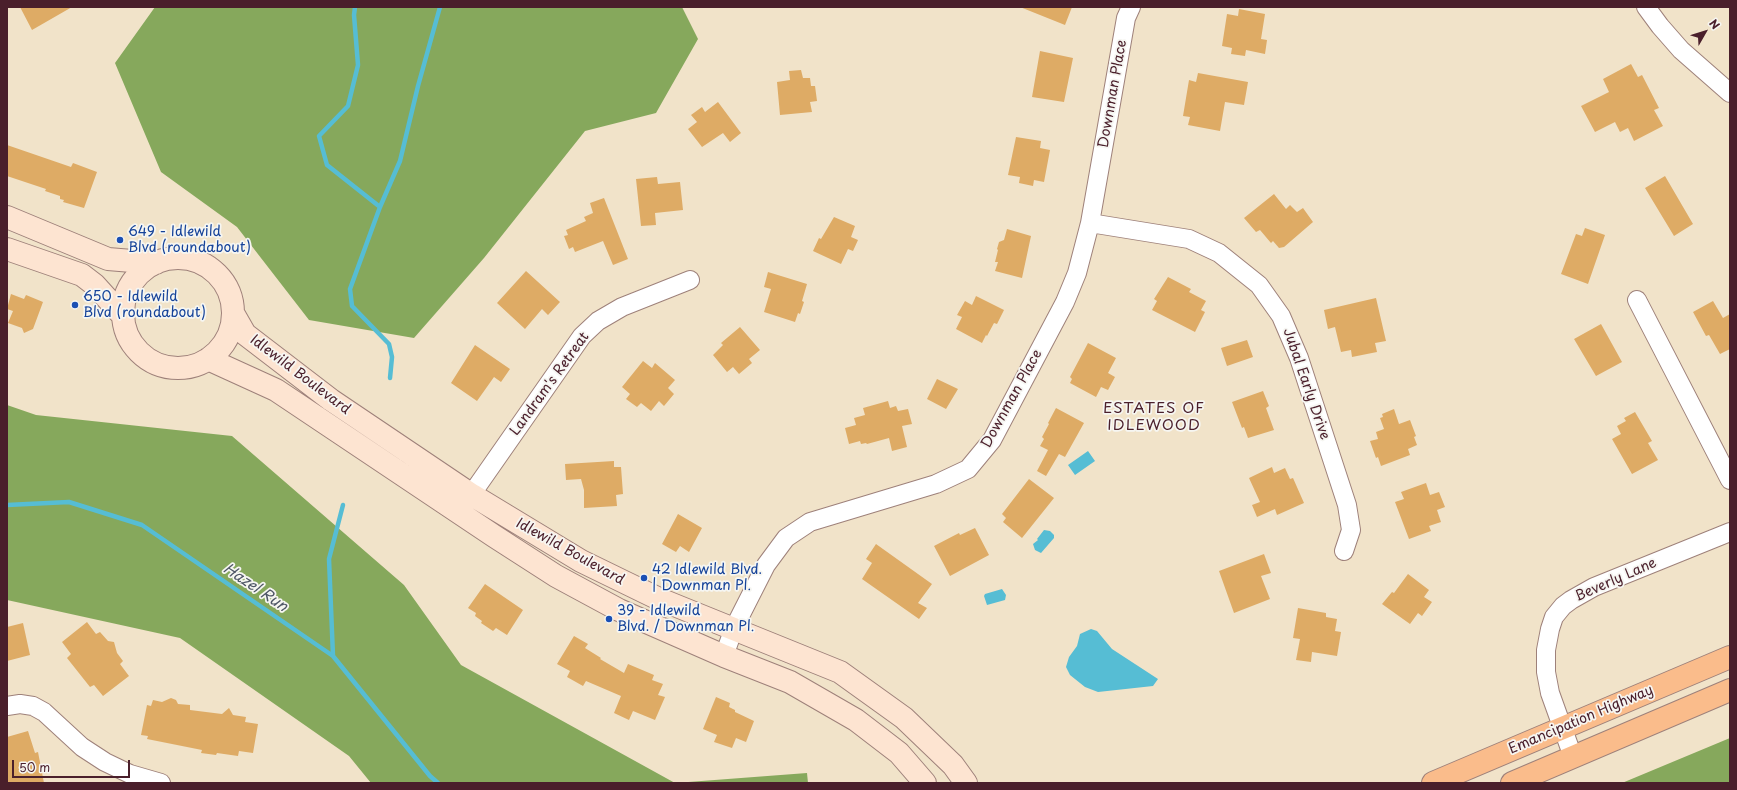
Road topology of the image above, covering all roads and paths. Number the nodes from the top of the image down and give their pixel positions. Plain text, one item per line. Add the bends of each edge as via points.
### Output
1 (1131, 7) edge
2 (1646, 7) edge
3 (1730, 93) edge
4 (7, 217) edge
5 (1090, 223) junction
6 (7, 249) edge
7 (156, 263) junction
8 (690, 280) dead end
9 (1637, 300) dead end
10 (234, 313) junction
11 (123, 316) junction
12 (208, 359) junction
13 (1730, 480) edge
14 (472, 494) junction
15 (460, 512) junction
16 (1730, 532) edge
17 (1344, 551) dead end
18 (734, 628) junction
19 (724, 656) junction
20 (1730, 657) edge
21 (1730, 690) edge
22 (7, 706) edge
23 (1562, 728) junction
24 (1573, 757) junction
25 (161, 783) edge
26 (925, 783) edge
27 (966, 783) edge
28 (1433, 783) edge
29 (1512, 783) edge

1 - 5 street, Downman Place via 1126,18
2 - 3 street via 1681,50
4 - 7 street via 108,259
5 - 17 street, Jubal Early Drive via 1189,239 1219,253 1259,285 1281,316 1299,358 1347,505 1351,530
5 - 18 street, Downman Place via 1077,273 1065,302 992,440 968,469 936,484 810,522 786,538 766,565
6 - 11 street via 82,275 95,285
7 - 10 street via 171,258 183,258 207,266 221,278 230,294
7 - 11 street via 141,272 131,285 125,299
8 - 14 street, Landram's Retreat via 622,307 598,321 582,336
9 - 13 street
10 - 12 street via 230,331 222,347
10 - 14 street, Idlewild Boulevard via 245,334 260,347 331,400
11 - 12 street via 126,330 134,345 146,357 160,365 176,368 193,366
12 - 15 street, Idlewild Boulevard via 276,390
14 - 15 street, Landram's Retreat
14 - 18 street, Idlewild Boulevard via 581,561 657,598
15 - 19 street, Idlewild Boulevard via 556,576 619,610
16 - 23 street, Beverly Lane via 1594,587 1563,606 1554,617 1546,650 1546,672 1550,693
18 - 19 street, Downman Place
18 - 27 street, Idlewild Boulevard via 840,672 904,718 953,766
19 - 26 street, Idlewild Boulevard via 790,682 856,720 899,753
20 - 23 main road, Emancipation Highway
21 - 24 main road
22 - 25 street via 20,704 38,709 82,747 105,762 130,774
23 - 24 street, Beverly Lane
23 - 28 main road, Emancipation Highway
24 - 29 main road

